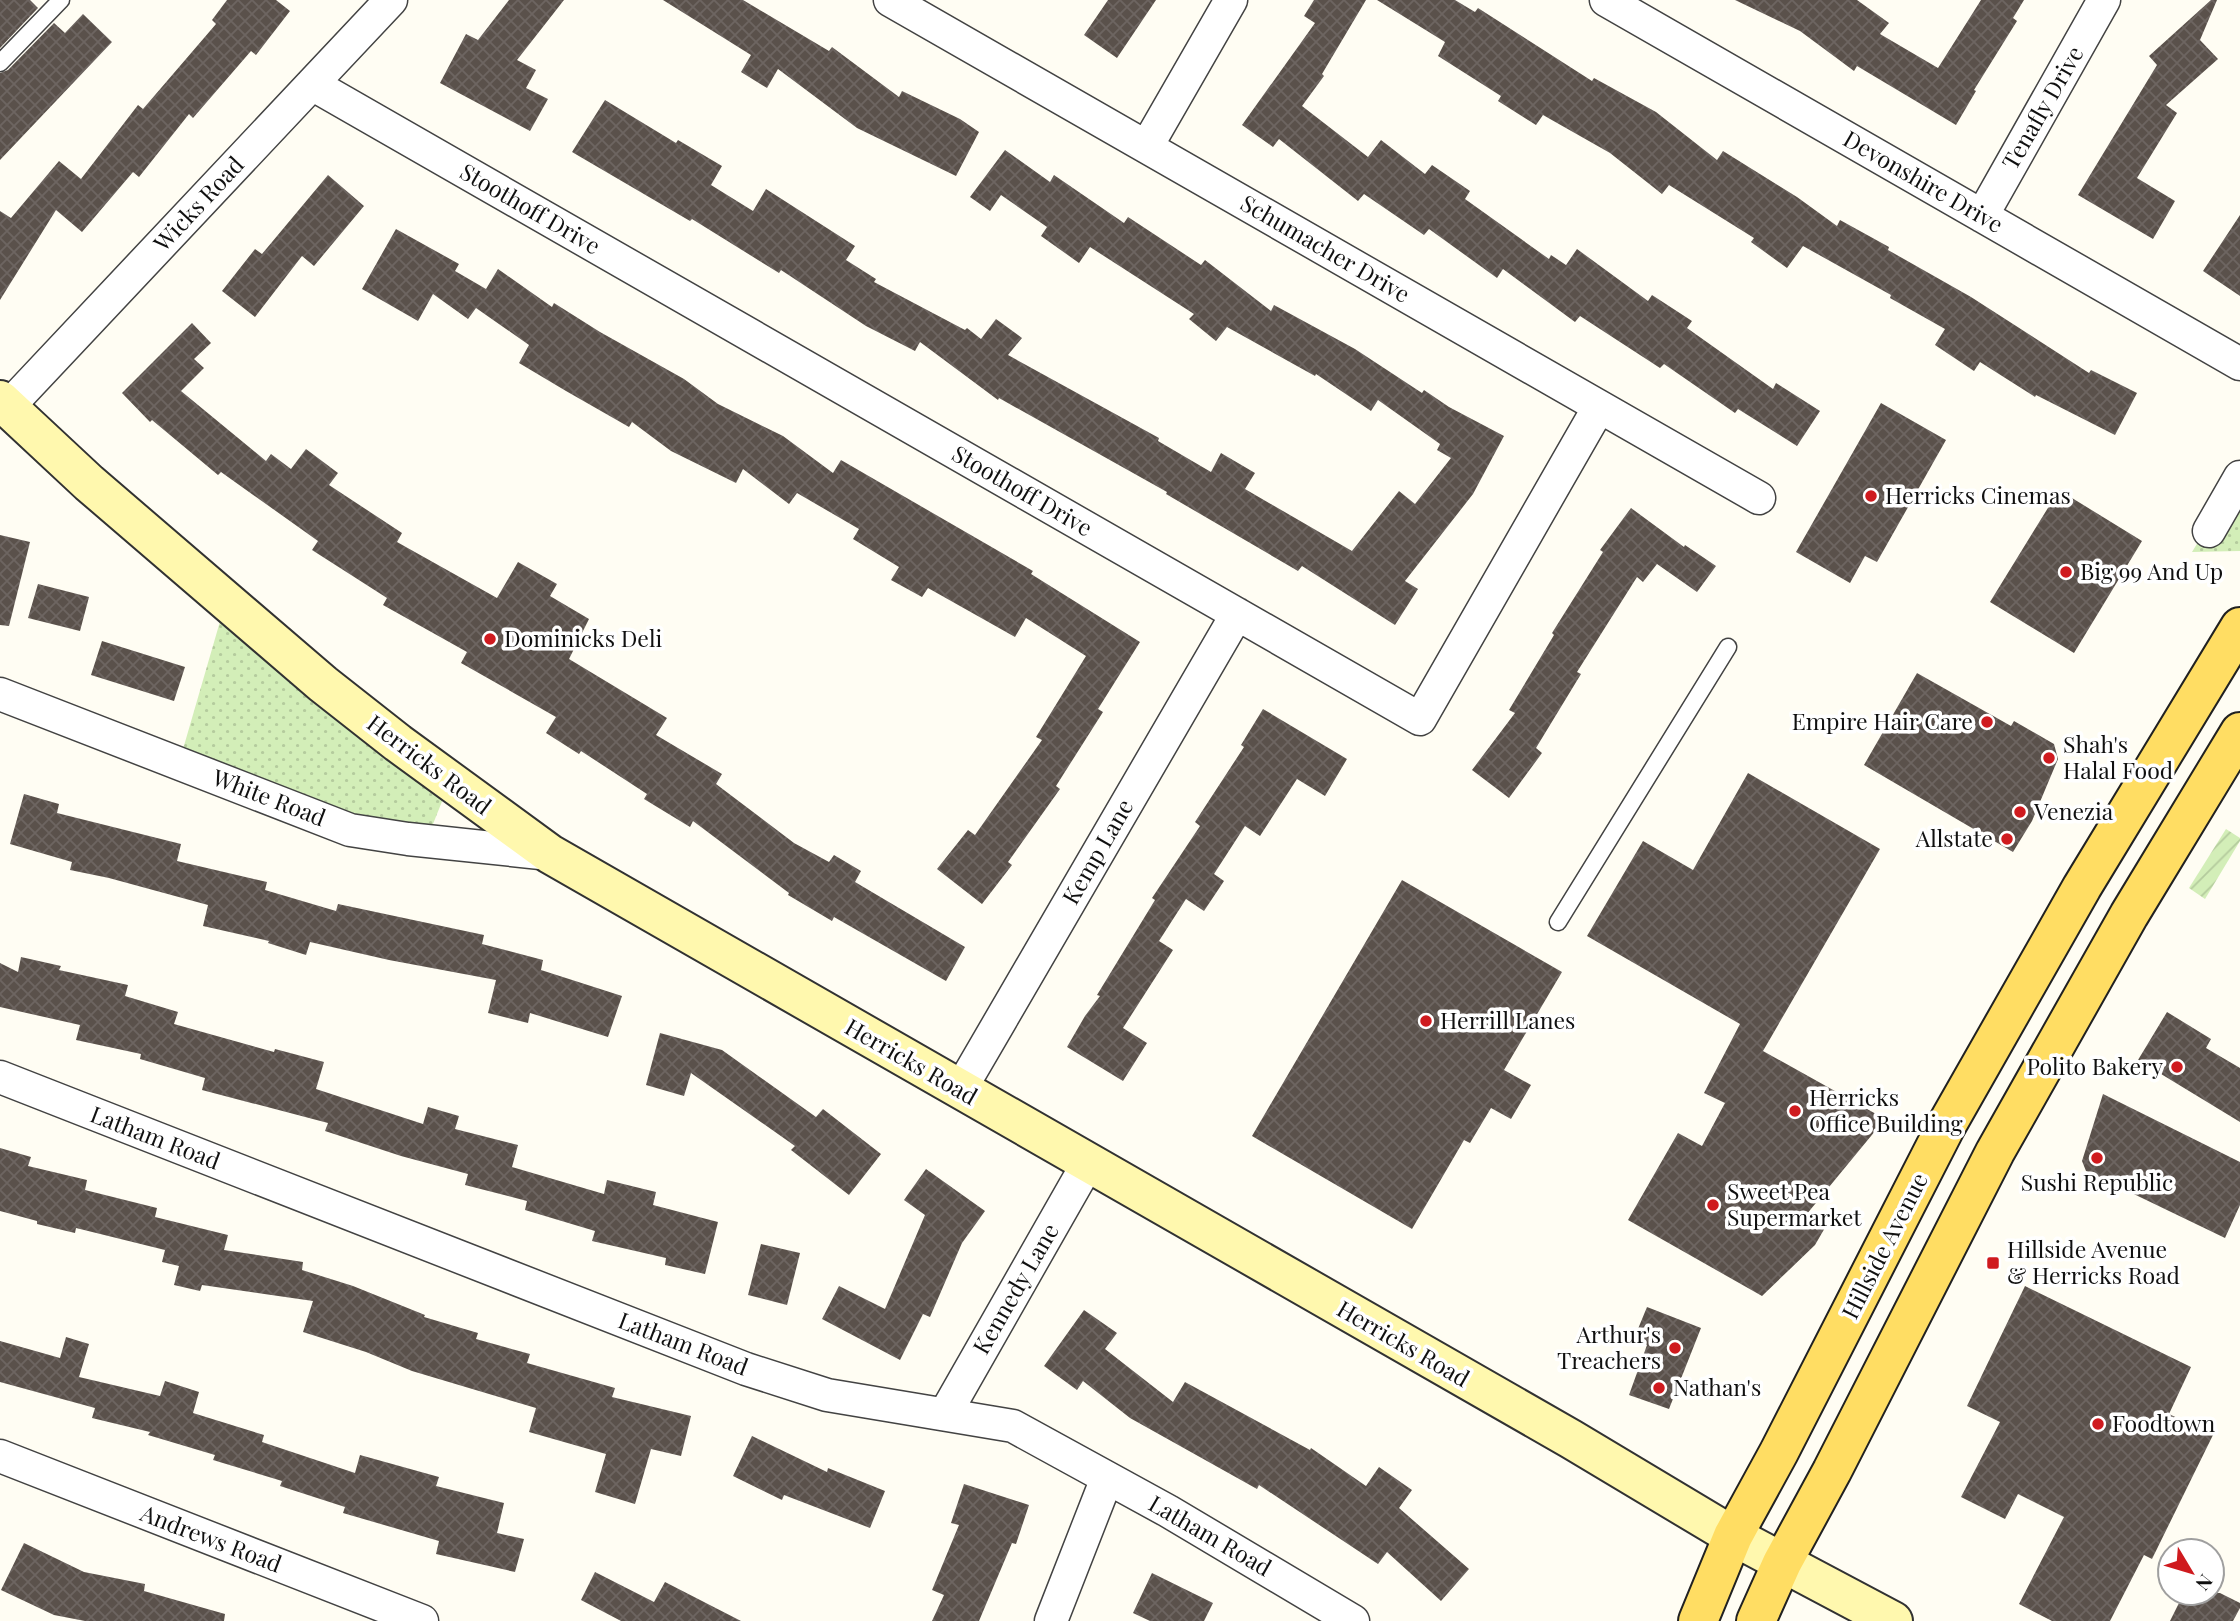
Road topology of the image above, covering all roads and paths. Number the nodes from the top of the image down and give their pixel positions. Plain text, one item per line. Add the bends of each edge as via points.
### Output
1 (61, 0) edge
2 (391, 0) edge
3 (890, 0) edge
4 (1231, 0) edge
5 (1606, 0) edge
6 (2104, 0) edge
7 (0, 64) edge
8 (312, 84) junction
9 (1147, 146) junction
10 (1982, 216) junction
11 (2240, 364) edge
12 (4, 404) edge
13 (1599, 407) junction
14 (2240, 477) edge
15 (1759, 498) dead end
16 (2208, 531) dead end
17 (1237, 614) junction
18 (2240, 627) edge
19 (1728, 647) dead end
20 (0, 694) edge
21 (2240, 732) edge
22 (550, 854) junction
23 (1558, 922) dead end
24 (0, 1077) edge
25 (960, 1090) junction
26 (1088, 1163) junction
27 (945, 1414) junction
28 (0, 1456) edge
29 (1107, 1478) junction
30 (1733, 1536) junction
31 (1782, 1563) junction
32 (422, 1621) edge
33 (1051, 1621) edge
34 (1353, 1621) edge
35 (1698, 1621) edge
36 (1756, 1621) edge
37 (1893, 1621) edge

1 - 7 lane
2 - 8 street, Wicks Road
3 - 9 street, Schumacher Drive
4 - 9 street
5 - 10 street, Devonshire Drive
6 - 10 street, Tenafly Drive
8 - 12 street, Wicks Road
8 - 17 street, Stoothoff Drive
9 - 13 street, Schumacher Drive
10 - 11 street, Devonshire Drive
12 - 22 main road, Herricks Road via 323,684
13 - 15 street, Schumacher Drive
13 - 17 street, Stoothoff Drive via 1420,719
14 - 16 street
17 - 25 street, Kemp Lane
18 - 30 main road, Hillside Avenue via 2082,887 1953,1114
19 - 23 lane
20 - 22 street, White Road via 350,830
21 - 31 main road via 2129,915 1995,1152
22 - 25 main road, Herricks Road
24 - 27 street, Latham Road via 746,1369 827,1395
25 - 26 main road, Herricks Road
26 - 27 street, Kennedy Lane
26 - 30 main road, Herricks Road
27 - 29 street, Latham Road via 1013,1426
28 - 32 street, Andrews Road
29 - 33 street
29 - 34 street, Latham Road
30 - 31 main road, Herricks Road
30 - 35 main road, Hillside Avenue
31 - 36 main road
31 - 37 main road, Herricks Road

